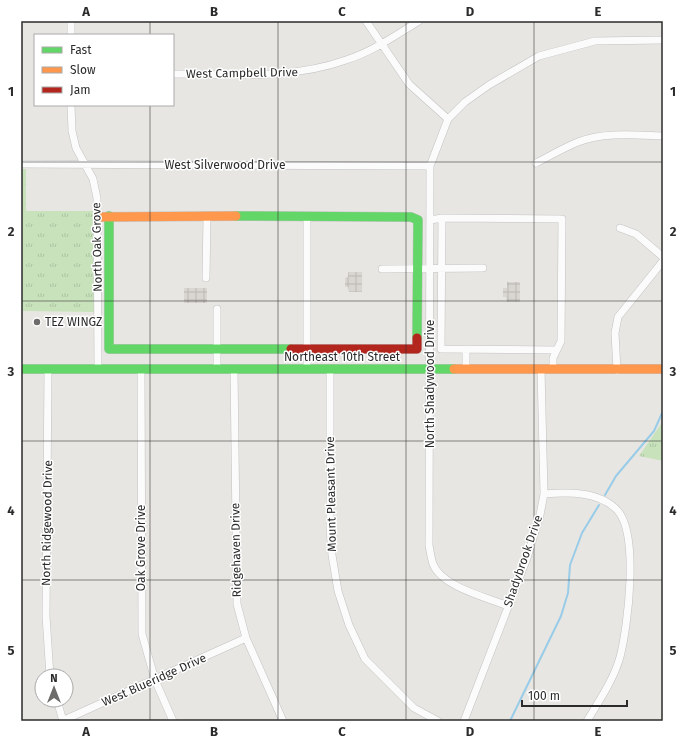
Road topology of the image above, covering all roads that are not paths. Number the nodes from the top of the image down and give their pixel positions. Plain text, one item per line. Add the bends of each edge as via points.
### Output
1 (72, 21) edge
2 (366, 21) edge
3 (419, 21) edge
4 (71, 34) edge
5 (663, 40) edge
6 (380, 45) junction
7 (174, 74) edge
8 (71, 106) edge
9 (448, 119) junction
10 (663, 136) edge
11 (536, 162) dead end
12 (21, 164) edge
13 (85, 164) junction
14 (430, 166) junction
15 (98, 216) junction
16 (109, 216) junction
17 (307, 216) junction
18 (207, 217) junction
19 (442, 218) junction
20 (430, 220) junction
21 (620, 228) dead end
22 (663, 257) edge
23 (663, 261) edge
24 (483, 268) dead end
25 (382, 269) dead end
26 (418, 269) junction
27 (430, 269) junction
28 (442, 269) junction
29 (206, 278) dead end
30 (217, 309) dead end
31 (217, 350) junction
32 (307, 350) junction
33 (466, 350) junction
34 (556, 350) junction
35 (21, 369) edge
36 (48, 369) junction
37 (98, 369) junction
38 (141, 369) junction
39 (217, 369) junction
40 (234, 369) junction
41 (307, 369) junction
42 (330, 369) junction
43 (429, 369) junction
44 (466, 369) junction
45 (541, 369) junction
46 (553, 369) junction
47 (663, 369) edge
48 (617, 370) junction
49 (544, 494) junction
50 (508, 606) junction
51 (246, 638) junction
52 (49, 668) edge
53 (155, 680) junction
54 (59, 708) edge
55 (63, 721) edge
56 (173, 721) edge
57 (283, 721) edge
58 (438, 721) edge
59 (464, 721) edge
60 (587, 721) edge

1 - 4 street
2 - 6 street
3 - 6 street, West Campbell Drive
5 - 9 street via 594,41 539,56 489,85 465,102
6 - 7 street, West Campbell Drive via 348,60 296,73
6 - 9 street via 409,84
8 - 13 street, North Oak Grove via 76,148
9 - 14 street, North Shadywood Drive
10 - 11 street via 606,135 578,142
12 - 13 street, West Silverwood Drive
13 - 14 street, West Silverwood Drive
13 - 15 street, North Oak Grove via 93,179
14 - 20 street, North Shadywood Drive
15 - 16 street
15 - 37 street, North Oak Grove
16 - 18 street
16 - 31 street via 109,349
17 - 18 street
17 - 26 street via 411,217 418,220
17 - 32 street
18 - 29 street
19 - 20 street
19 - 28 street
19 - 34 street via 562,219 561,341
20 - 27 street, North Shadywood Drive
21 - 22 street via 636,234
23 - 48 street via 618,317 615,333
24 - 28 street
25 - 26 street
26 - 27 street
26 - 32 street via 417,350
27 - 28 street
27 - 43 street, North Shadywood Drive
28 - 33 street via 441,349
30 - 31 street
31 - 32 street
31 - 39 street
32 - 41 street
33 - 34 street
33 - 44 street
34 - 46 street
35 - 36 street, Northeast 10th Street
36 - 37 street, Northeast 10th Street
36 - 52 street, North Ridgewood Drive via 46,616
37 - 38 street, Northeast 10th Street
38 - 39 street, Northeast 10th Street
38 - 53 street, Oak Grove Drive via 142,634
39 - 40 street, Northeast 10th Street
40 - 41 street, Northeast 10th Street
40 - 51 street, Ridgehaven Drive via 237,604
41 - 42 street, Northeast 10th Street
42 - 43 street, Northeast 10th Street
42 - 58 street, Mount Pleasant Drive via 330,528 338,591 349,625 365,659 414,708
43 - 44 street, Northeast 10th Street
43 - 50 street, North Shadywood Drive via 429,545 433,564 440,576 451,584
44 - 45 street, Northeast 10th Street
45 - 46 street, Northeast 10th Street
45 - 49 street, Shadybrook Drive
46 - 48 street, Northeast 10th Street
47 - 48 street, Northeast 10th Street
49 - 50 street, Shadybrook Drive via 527,558
49 - 60 street via 582,494 599,498 618,511 627,525 630,588 620,658 604,693
50 - 59 street, Shadybrook Drive
51 - 53 street, West Blueridge Drive
51 - 57 street, Ridgehaven Drive
53 - 55 street, West Blueridge Drive
53 - 56 street, Oak Grove Drive
54 - 55 street

